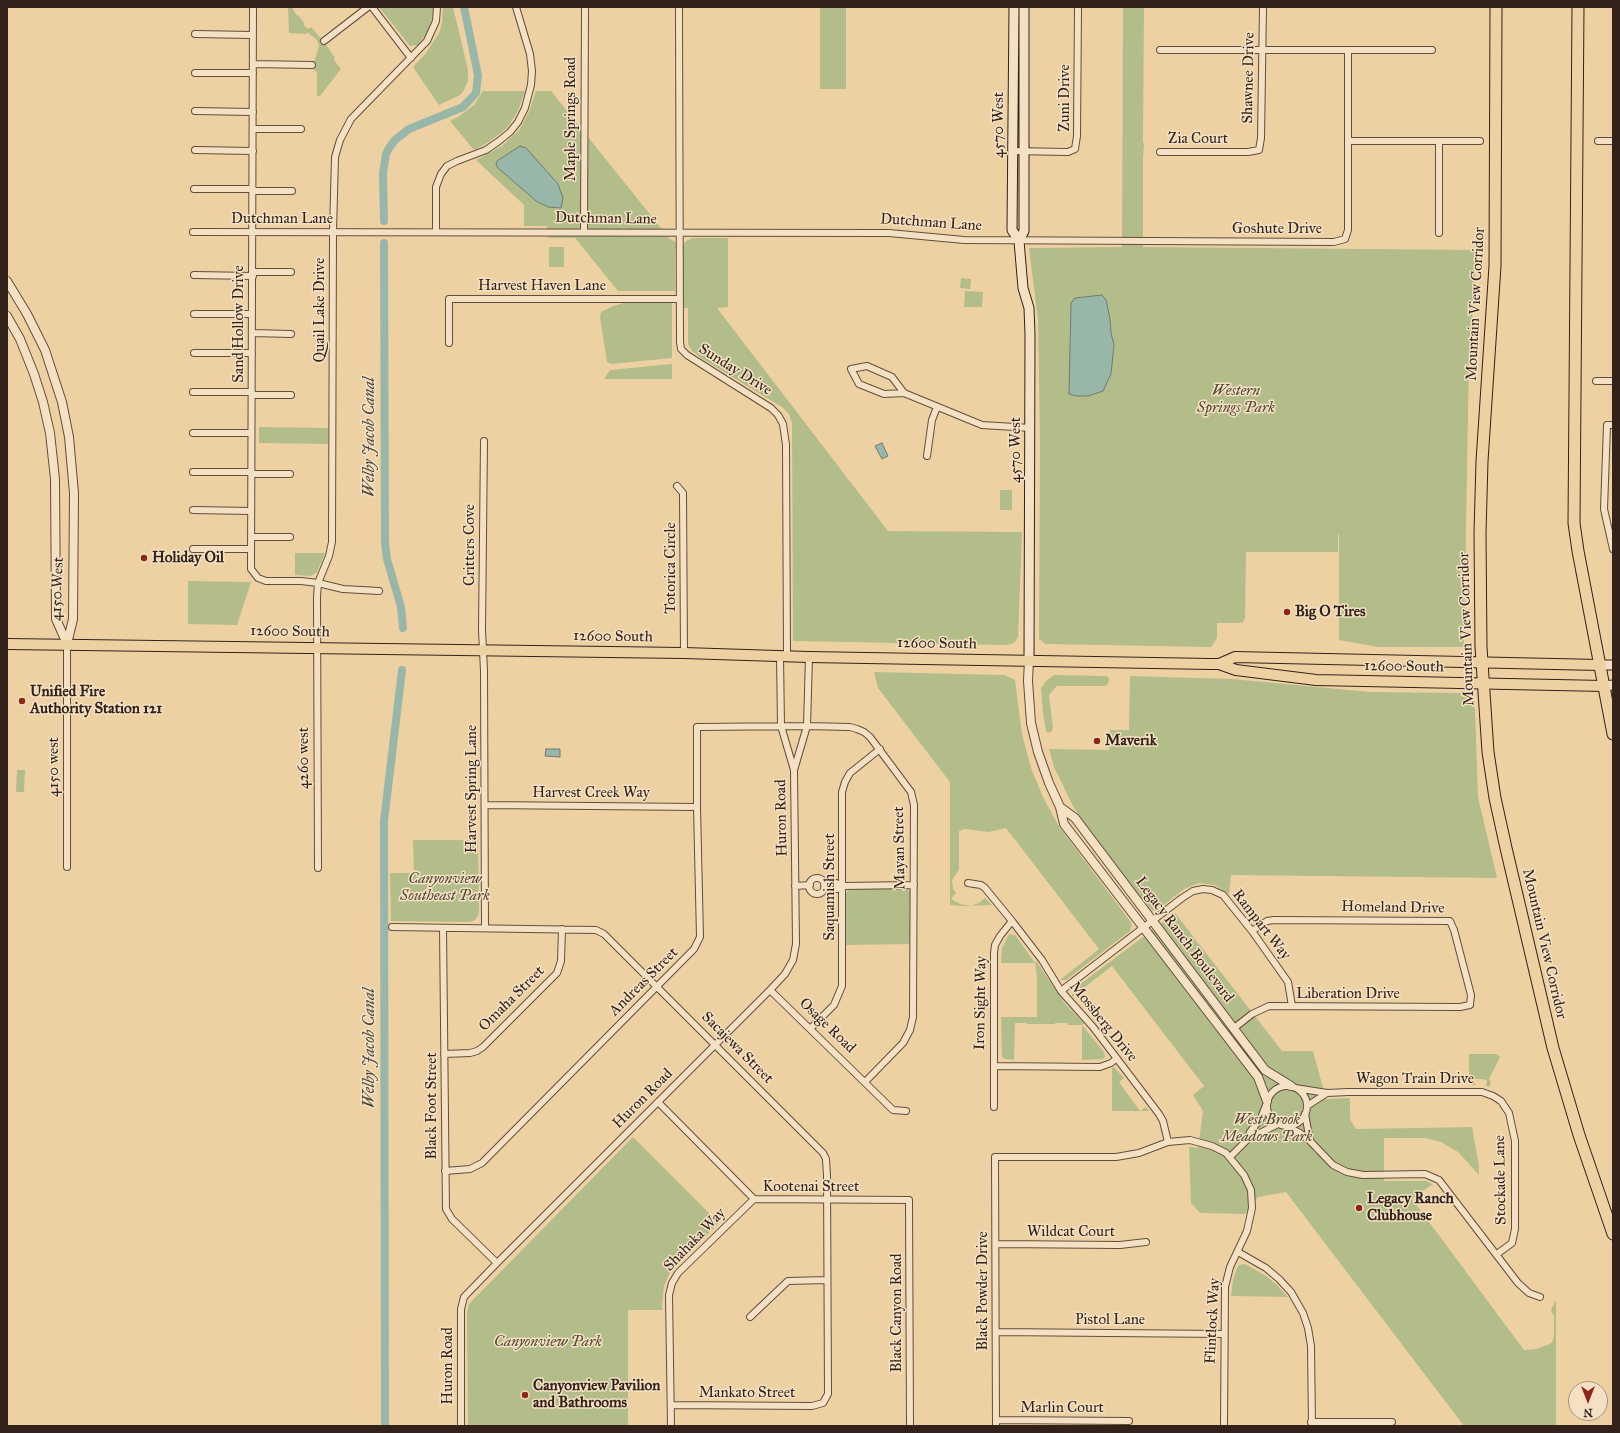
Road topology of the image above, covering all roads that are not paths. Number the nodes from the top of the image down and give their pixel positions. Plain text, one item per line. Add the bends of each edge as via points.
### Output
1 (253, 7) edge
2 (368, 7) edge
3 (372, 7) edge
4 (437, 7) edge
5 (516, 7) edge
6 (585, 7) edge
7 (679, 7) edge
8 (1014, 7) edge
9 (1024, 7) edge
10 (1078, 7) edge
11 (1263, 7) edge
12 (1496, 7) edge
13 (1578, 7) edge
14 (195, 34) dead end
15 (253, 35) junction
16 (324, 41) dead end
17 (1160, 50) dead end
18 (1263, 50) junction
19 (1348, 50) junction
20 (1432, 50) dead end
21 (411, 58) junction
22 (253, 64) junction
23 (312, 64) dead end
24 (195, 73) dead end
25 (253, 73) junction
26 (195, 111) dead end
27 (253, 112) junction
28 (253, 129) junction
29 (301, 129) dead end
30 (1349, 141) junction
31 (1439, 141) junction
32 (1480, 141) dead end
33 (1598, 141) dead end
34 (1613, 141) edge
35 (195, 150) dead end
36 (1259, 150) joint
37 (253, 151) junction
38 (1012, 151) junction
39 (1025, 151) junction
40 (1160, 152) dead end
41 (194, 189) dead end
42 (253, 190) junction
43 (292, 191) dead end
44 (436, 231) junction
45 (193, 232) dead end
46 (253, 232) junction
47 (333, 232) junction
48 (584, 232) junction
49 (1439, 232) dead end
50 (680, 233) junction
51 (1019, 241) junction
52 (291, 272) dead end
53 (252, 274) junction
54 (194, 275) dead end
55 (7, 281) edge
56 (679, 299) junction
57 (194, 314) dead end
58 (252, 314) junction
59 (7, 316) edge
60 (252, 334) junction
61 (291, 334) dead end
62 (449, 343) dead end
63 (194, 353) dead end
64 (252, 353) junction
65 (1596, 381) dead end
66 (1613, 381) edge
67 (194, 392) dead end
68 (252, 394) junction
69 (904, 394) junction
70 (291, 395) dead end
71 (937, 407) junction
72 (1613, 425) edge
73 (1031, 428) junction
74 (193, 433) dead end
75 (252, 434) junction
76 (484, 440) dead end
77 (927, 456) dead end
78 (193, 472) dead end
79 (251, 473) junction
80 (290, 474) dead end
81 (676, 486) dead end
82 (193, 510) dead end
83 (251, 511) junction
84 (251, 537) junction
85 (290, 537) dead end
86 (1613, 548) edge
87 (193, 549) dead end
88 (251, 549) junction
89 (318, 583) junction
90 (379, 591) dead end
91 (7, 644) edge
92 (67, 644) junction
93 (317, 648) junction
94 (483, 650) junction
95 (684, 653) junction
96 (784, 656) junction
97 (809, 657) junction
98 (1029, 660) junction
99 (1482, 662) junction
100 (1219, 664) junction
101 (1600, 665) junction
102 (1613, 665) edge
103 (1483, 683) junction
104 (1608, 686) edge
105 (781, 726) junction
106 (807, 726) junction
107 (697, 727) joint
108 (1613, 734) edge
109 (880, 749) junction
110 (794, 770) junction
111 (484, 805) junction
112 (1060, 806) junction
113 (697, 807) junction
114 (67, 866) dead end
115 (318, 868) dead end
116 (968, 883) dead end
117 (810, 885) junction
118 (914, 885) junction
119 (795, 886) junction
120 (824, 886) junction
121 (843, 886) junction
122 (1012, 921) junction
123 (1147, 924) junction
124 (392, 927) dead end
125 (443, 928) junction
126 (485, 928) junction
127 (562, 929) junction
128 (1252, 931) junction
129 (657, 988) junction
130 (770, 990) junction
131 (1061, 991) junction
132 (1470, 1005) joint
133 (1292, 1006) junction
134 (811, 1028) junction
135 (1233, 1029) junction
136 (715, 1044) junction
137 (444, 1054) junction
138 (1116, 1059) junction
139 (994, 1066) junction
140 (865, 1082) junction
141 (1293, 1087) junction
142 (1327, 1094) junction
143 (1501, 1101) joint
144 (658, 1102) junction
145 (1267, 1102) junction
146 (1307, 1106) junction
147 (994, 1107) dead end
148 (906, 1111) dead end
149 (1306, 1114) junction
150 (1278, 1124) junction
151 (1285, 1126) junction
152 (1248, 1139) junction
153 (1310, 1141) junction
154 (1168, 1142) junction
155 (995, 1156) joint
156 (1230, 1157) junction
157 (445, 1171) junction
158 (754, 1199) junction
159 (828, 1200) junction
160 (909, 1200) joint
161 (1613, 1234) edge
162 (1146, 1242) dead end
163 (996, 1244) junction
164 (1238, 1252) junction
165 (1497, 1254) junction
166 (497, 1263) junction
167 (828, 1280) junction
168 (1540, 1297) dead end
169 (750, 1317) dead end
170 (996, 1332) junction
171 (1224, 1334) junction
172 (823, 1403) joint
173 (671, 1405) junction
174 (1129, 1421) dead end
175 (1392, 1422) dead end
176 (996, 1423) edge
177 (1312, 1424) edge
178 (460, 1426) edge
179 (671, 1426) edge
180 (910, 1426) edge
181 (1224, 1426) edge

1 - 15 street, Sand Hollow Drive
2 - 16 street
3 - 21 street
4 - 21 street, Quail Lake Drive via 436,21 430,35 423,47
5 - 44 street via 530,54 532,71 525,108 518,122 499,142 447,166 441,174 436,187
6 - 48 street, Maple Springs Road
7 - 50 street, Sunday Drive
8 - 38 main road, 4570 West
9 - 39 main road, 4570 West
10 - 39 street, Zuni Drive via 1075,149 1068,152
11 - 18 street, Shawnee Drive
12 - 99 highway, Mountain View Corridor via 1495,266 1480,533
13 - 101 highway via 1573,502 1578,551
14 - 15 street
15 - 22 street, Sand Hollow Drive
17 - 18 street
18 - 19 street
18 - 36 street, Shawnee Drive
19 - 20 street
19 - 30 street, Goshute Drive
21 - 47 street, Quail Lake Drive via 355,113 343,132 334,166
22 - 23 street
22 - 25 street, Sand Hollow Drive
24 - 25 street
25 - 27 street, Sand Hollow Drive
26 - 27 street
27 - 28 street, Sand Hollow Drive
28 - 29 street
28 - 37 street, Sand Hollow Drive
30 - 31 street
30 - 51 street, Goshute Drive via 1348,230 1345,239 1334,242
31 - 32 street
31 - 49 street
33 - 34 street
35 - 37 street
36 - 40 street, Zia Court
37 - 42 street, Sand Hollow Drive
38 - 39 street, Zuni Drive
38 - 51 main road, 4570 West via 1012,230
39 - 51 main road, 4570 West via 1024,231
41 - 42 street
42 - 43 street
42 - 46 street, Sand Hollow Drive
44 - 47 street, Dutchman Lane
44 - 48 street, Dutchman Lane
45 - 46 street, Dutchman Lane
46 - 47 street, Dutchman Lane
46 - 53 street, Sand Hollow Drive
47 - 89 street, Quail Lake Drive via 332,535 329,556
48 - 50 street, Dutchman Lane
50 - 51 street, Dutchman Lane via 889,233 964,240
50 - 56 street, Sunday Drive
51 - 73 main road, 4570 West via 1023,288 1029,308
52 - 53 street
53 - 54 street
53 - 58 street, Sand Hollow Drive
55 - 92 street, 4150 West via 27,314 44,350 62,402 69,437 74,493 73,619
56 - 62 street, Harvest Haven Lane via 450,299
56 - 96 street, Sunday Drive via 680,342 684,352 771,408 783,424 786,445
57 - 58 street
58 - 60 street, Sand Hollow Drive
59 - 92 street, 4150 West via 34,374 50,433 55,479 56,619
60 - 61 street
60 - 64 street, Sand Hollow Drive
63 - 64 street
64 - 68 street, Sand Hollow Drive
65 - 66 street
67 - 68 street
68 - 70 street
68 - 75 street, Sand Hollow Drive
69 - 69 street via 892,377 867,366 851,369 859,384 884,394
69 - 71 street
71 - 73 street via 982,425
71 - 77 street via 932,420
72 - 86 street via 1607,425 1604,509
73 - 98 main road, 4570 West
74 - 75 street
75 - 79 street, Sand Hollow Drive
76 - 94 street, Critters Cove
78 - 79 street
79 - 80 street
79 - 83 street, Sand Hollow Drive
81 - 95 street, Totorica Circle via 684,493
82 - 83 street
83 - 84 street, Sand Hollow Drive
84 - 85 street
84 - 88 street, Sand Hollow Drive
87 - 88 street
88 - 89 street, Sand Hollow Drive via 251,569 258,578 266,581
89 - 90 street, Sand Hollow Drive via 343,589
89 - 93 street, Quail Lake Drive
91 - 92 main road, 12600 South
92 - 93 main road, 12600 South
92 - 114 street, 4150 west
93 - 94 main road, 12600 South
93 - 115 street, 4260 west
94 - 95 main road, 12600 South
94 - 111 street, Harvest Spring Lane
95 - 96 main road, 12600 South
96 - 97 main road, 12600 South
96 - 105 street, Huron Road
97 - 98 main road, 12600 South
97 - 106 street, Huron Road
98 - 100 main road, 12600 South
98 - 112 street, Legacy Ranch Boulevard via 1031,723 1048,782
99 - 100 main road, 12600 South via 1235,657
99 - 101 main road, 12600 South
99 - 103 highway, Mountain View Corridor
100 - 103 main road, 12600 South via 1236,670 1316,680
101 - 102 main road, 12600 South
101 - 104 highway
103 - 104 main road, 12600 South
103 - 161 highway, Mountain View Corridor via 1488,752 1495,798 1532,962 1553,1048
104 - 108 highway
105 - 106 street, Mayan Street
105 - 107 street, Mayan Street
105 - 110 street, Huron Road
106 - 109 street, Mayan Street via 858,729 870,737
106 - 110 street, Huron Road
107 - 113 street, Andreas Street
109 - 118 street, Mayan Street via 911,792 914,805
109 - 121 street, Saquamish Street via 850,773 842,792
110 - 119 street, Huron Road
111 - 113 street, Harvest Creek Way
111 - 126 street, Harvest Spring Lane
112 - 123 street, Legacy Ranch Boulevard via 1075,818
112 - 123 street, Legacy Ranch Boulevard via 1064,824
113 - 129 street, Andreas Street via 700,937 694,949
116 - 122 street, Mossberg Drive via 985,888
117 - 119 street
117 - 120 street via 816,878 821,879
117 - 120 street via 811,890 817,893 822,892
118 - 121 street
118 - 140 street, Mayan Street via 913,1017 910,1030 903,1043
119 - 130 street, Huron Road via 796,944 793,960 785,974
120 - 121 street via 837,889
121 - 134 street, Saquamish Street via 842,986 834,1005
122 - 131 street, Mossberg Drive via 1042,960
122 - 139 street, Iron Sight Way via 1000,936 994,953
123 - 128 street, Rampart Way via 1193,891 1203,889 1223,895
123 - 131 street, Rampart Way
123 - 135 street, Legacy Ranch Boulevard
123 - 145 street, Legacy Ranch Boulevard via 1258,1077
124 - 125 street, Sacajewa Street
125 - 126 street, Sacajewa Street
125 - 137 street, Black Foot Street
126 - 127 street, Sacajewa Street
127 - 129 street, Sacajewa Street via 596,930 604,934
127 - 137 street, Omaha Street via 561,961 557,973 483,1047 470,1053
128 - 132 street, Homeland Drive via 1274,920 1450,921 1471,995
128 - 133 street, Rampart Way via 1288,982
129 - 136 street, Sacajewa Street
129 - 157 street, Andreas Street via 482,1163 470,1169
130 - 134 street, Osage Road
130 - 136 street, Huron Road
131 - 138 street, Mossberg Drive via 1093,1027
132 - 133 street, Liberation Drive
133 - 135 street, Liberation Drive via 1269,1006 1259,1010
134 - 140 street, Osage Road
135 - 141 street, Legacy Ranch Boulevard via 1265,1070
136 - 144 street, Huron Road
136 - 159 street, Sacajewa Street via 823,1153 826,1159
137 - 157 street, Black Foot Street
138 - 139 street via 1105,1066 1094,1067
138 - 154 street, Mossberg Drive via 1159,1114
139 - 147 street, Iron Sight Way
140 - 148 street, Osage Road via 893,1110
141 - 142 street, Wagon Train Drive
141 - 145 street via 1279,1088 1270,1095
141 - 146 street via 1304,1095
142 - 143 street, Wagon Train Drive via 1470,1092 1488,1094
142 - 146 street, Wagon Train Drive
143 - 165 street, Stockade Lane via 1510,1113 1514,1129 1515,1229 1512,1243
144 - 158 street, Kootenai Street
144 - 166 street, Huron Road
145 - 150 street via 1269,1116
145 - 152 street
146 - 149 street
149 - 151 street via 1298,1123
149 - 153 street
150 - 151 street
150 - 152 street
151 - 153 street
152 - 156 street
153 - 165 street via 1333,1165 1347,1172 1425,1174 1435,1177
154 - 155 street, Flintlock Way via 1139,1154 1116,1157
154 - 156 street, Flintlock Way via 1200,1142
155 - 163 street, Black Powder Drive
156 - 164 street, Flintlock Way via 1244,1175 1251,1190 1252,1208 1248,1231
157 - 166 street, Black Foot Street via 446,1209 452,1220
158 - 159 street, Kootenai Street
158 - 173 street, Shahaka Way via 678,1272 672,1282 669,1296
159 - 160 street, Kootenai Street
159 - 167 street, Sacajewa Street
160 - 180 street, Black Canyon Road
162 - 163 street, Wildcat Court via 1120,1245
163 - 170 street, Black Powder Drive
164 - 171 street, Flintlock Way via 1225,1287
164 - 177 street via 1266,1268 1279,1279 1291,1292 1303,1313 1311,1346
165 - 168 street via 1518,1282 1529,1293
166 - 178 street, Huron Road via 464,1297 462,1303
167 - 169 street via 788,1281
167 - 172 street, Sacajewa Street via 828,1394
170 - 171 street, Pistol Lane
170 - 176 street, Black Powder Drive
171 - 181 street, Flintlock Way
172 - 173 street, Mankato Street via 812,1406
173 - 179 street, Shahaka Way
174 - 176 street, Marlin Court
175 - 177 street

